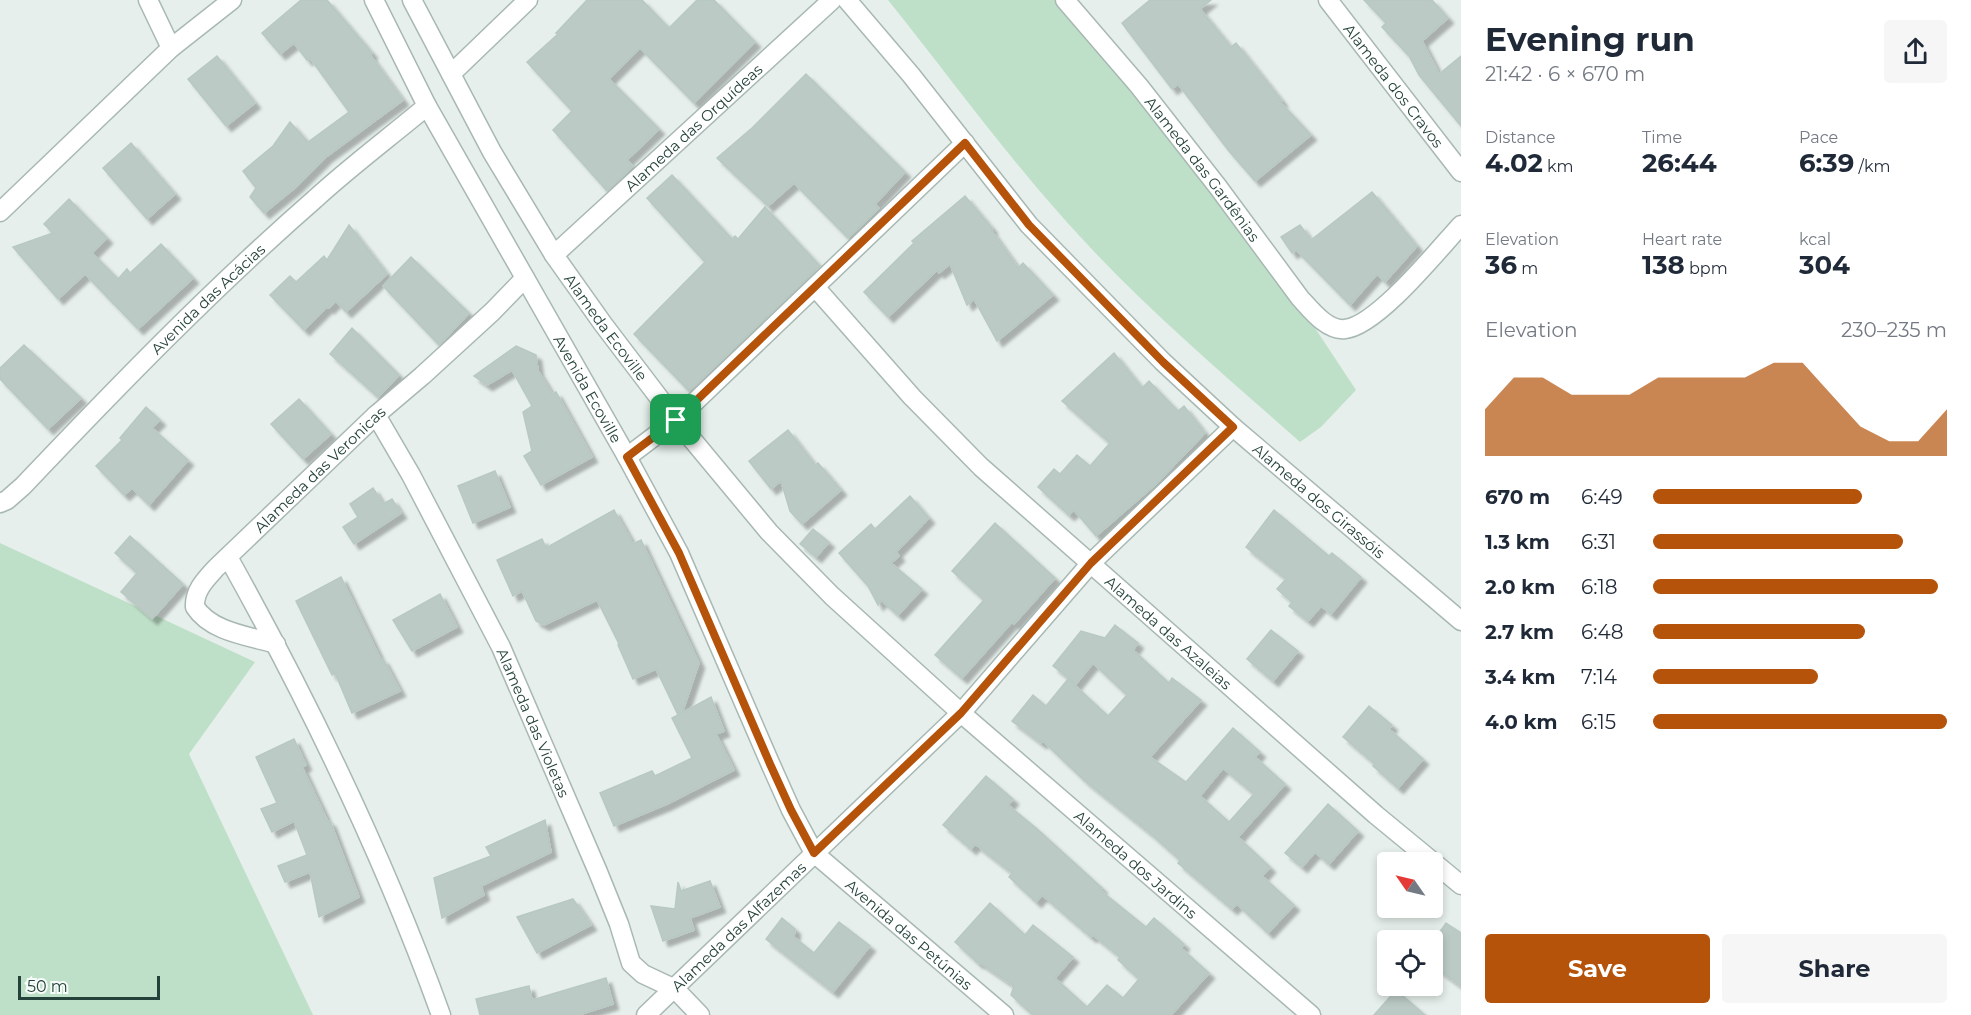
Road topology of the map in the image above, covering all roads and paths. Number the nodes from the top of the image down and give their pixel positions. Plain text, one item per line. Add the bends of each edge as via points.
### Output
1 (148, 0) edge
2 (232, 0) edge
3 (375, 0) edge
4 (412, 0) edge
5 (528, 0) edge
6 (832, 0) edge
7 (847, 0) edge
8 (1065, 0) edge
9 (1328, 0) edge
10 (171, 48) junction
11 (451, 74) junction
12 (427, 106) junction
13 (965, 143) junction
14 (1461, 172) edge
15 (0, 212) edge
16 (1461, 225) edge
17 (554, 255) junction
18 (525, 278) junction
19 (815, 288) junction
20 (376, 415) junction
21 (676, 420) junction
22 (1233, 427) junction
23 (627, 457) junction
24 (0, 503) edge
25 (228, 557) junction
26 (1091, 563) junction
27 (1461, 621) edge
28 (276, 645) junction
29 (961, 713) junction
30 (814, 853) junction
31 (1461, 885) edge
32 (675, 989) junction
33 (441, 1015) edge
34 (646, 1015) edge
35 (700, 1015) edge
36 (1004, 1015) edge
37 (1311, 1015) edge

1 - 10 street
2 - 10 street
3 - 12 street, Avenida Ecoville
4 - 11 street, Alameda Ecoville
5 - 11 street
6 - 17 street, Alameda das Orquídeas
7 - 13 street, Alameda dos Girassóis
8 - 16 street, Alameda das Gardênias via 1139,86 1300,298 1330,326 1343,330 1374,315
9 - 14 street, Alameda dos Cravos
10 - 15 street
11 - 17 street, Alameda Ecoville
12 - 18 street, Avenida Ecoville
12 - 24 street, Avenida das Acácias via 316,197 229,277 23,486
13 - 19 street
13 - 22 street, Alameda dos Girassóis via 1029,225 1163,362
17 - 21 street, Alameda Ecoville
18 - 20 street, Alameda das Veronicas
18 - 23 street, Avenida Ecoville
19 - 21 street
19 - 26 street, Alameda das Azaleias via 981,467
20 - 25 street, Alameda das Veronicas
20 - 32 street, Alameda das Violetas via 501,647 598,872 631,963 643,974
21 - 23 street
21 - 29 street, Alameda Ecoville via 769,532 832,596
22 - 26 street, Alameda das Alfazemas
22 - 27 street, Alameda dos Girassóis
23 - 30 street, Avenida Ecoville via 679,553 770,764
25 - 28 street
25 - 28 street, Alameda das Veronicas via 201,585 195,607 220,628
26 - 29 street, Alameda das Alfazemas
26 - 31 street, Alameda das Azaleias
28 - 33 street via 342,777
29 - 30 street, Alameda das Alfazemas
29 - 37 street, Alameda dos Jardins
30 - 32 street, Alameda das Alfazemas
30 - 36 street, Avenida das Petúnias
32 - 34 street, Alameda das Alfazemas
32 - 35 street, Alameda das Violetas

